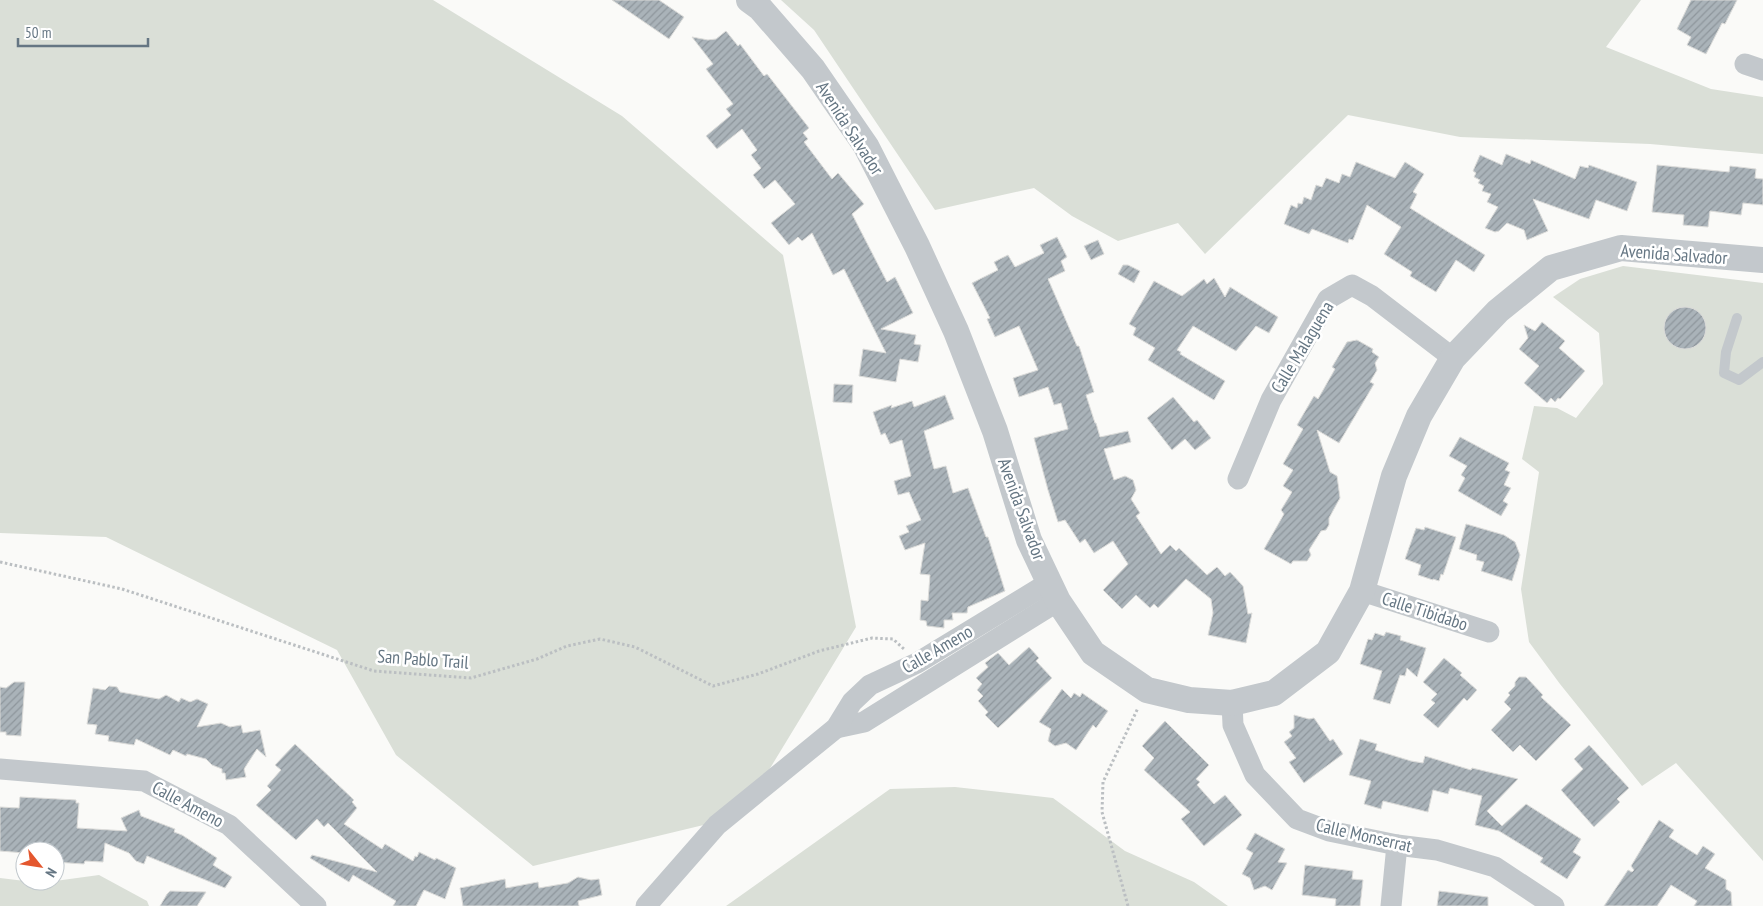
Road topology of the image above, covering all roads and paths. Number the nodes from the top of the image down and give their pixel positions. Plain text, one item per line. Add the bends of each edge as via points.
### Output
1 (749, 0) edge
2 (1763, 260) edge
3 (1737, 318) dead end
4 (1452, 358) junction
5 (1763, 362) edge
6 (1238, 479) dead end
7 (0, 562) edge
8 (1362, 591) junction
9 (1054, 592) junction
10 (1489, 632) dead end
11 (917, 663) junction
12 (1147, 690) junction
13 (1232, 703) junction
14 (836, 728) junction
15 (0, 769) edge
16 (1397, 845) junction
17 (316, 906) edge
18 (646, 906) edge
19 (1128, 906) edge
20 (1391, 906) edge
21 (1554, 906) edge

1 - 9 street, Avenida Salvador via 760,8 813,69 866,146 956,331 995,431 1029,540
2 - 4 street, Avenida Salvador via 1621,248 1551,268 1498,311
3 - 5 lane via 1726,352 1724,373 1739,380
4 - 6 street, Calle Malaguena via 1352,284 1328,299 1271,400
4 - 8 street, Avenida Salvador via 1419,416 1394,476
7 - 11 path, San Pablo Trail via 122,589 374,671 472,678 538,659 566,646 600,639 635,647 713,686 758,674 818,651 872,638 893,639
8 - 10 street, Calle Tibidabo
8 - 13 street, Avenida Salvador via 1328,652 1274,693
9 - 11 street, Calle Ameno
9 - 12 street, Avenida Salvador via 1092,653
9 - 14 street, Calle Ameno via 864,722
11 - 14 street, Calle Ameno via 870,685 852,702
12 - 13 street, Avenida Salvador via 1189,700
12 - 19 path via 1103,782 1102,812
13 - 16 street, Calle Monserrat via 1233,725 1255,775 1297,819 1329,831
14 - 18 street, Calle Ameno via 717,825
15 - 17 street, Calle Ameno via 144,781 229,825
16 - 20 street
16 - 21 street, Calle Monserrat via 1437,850 1495,867

